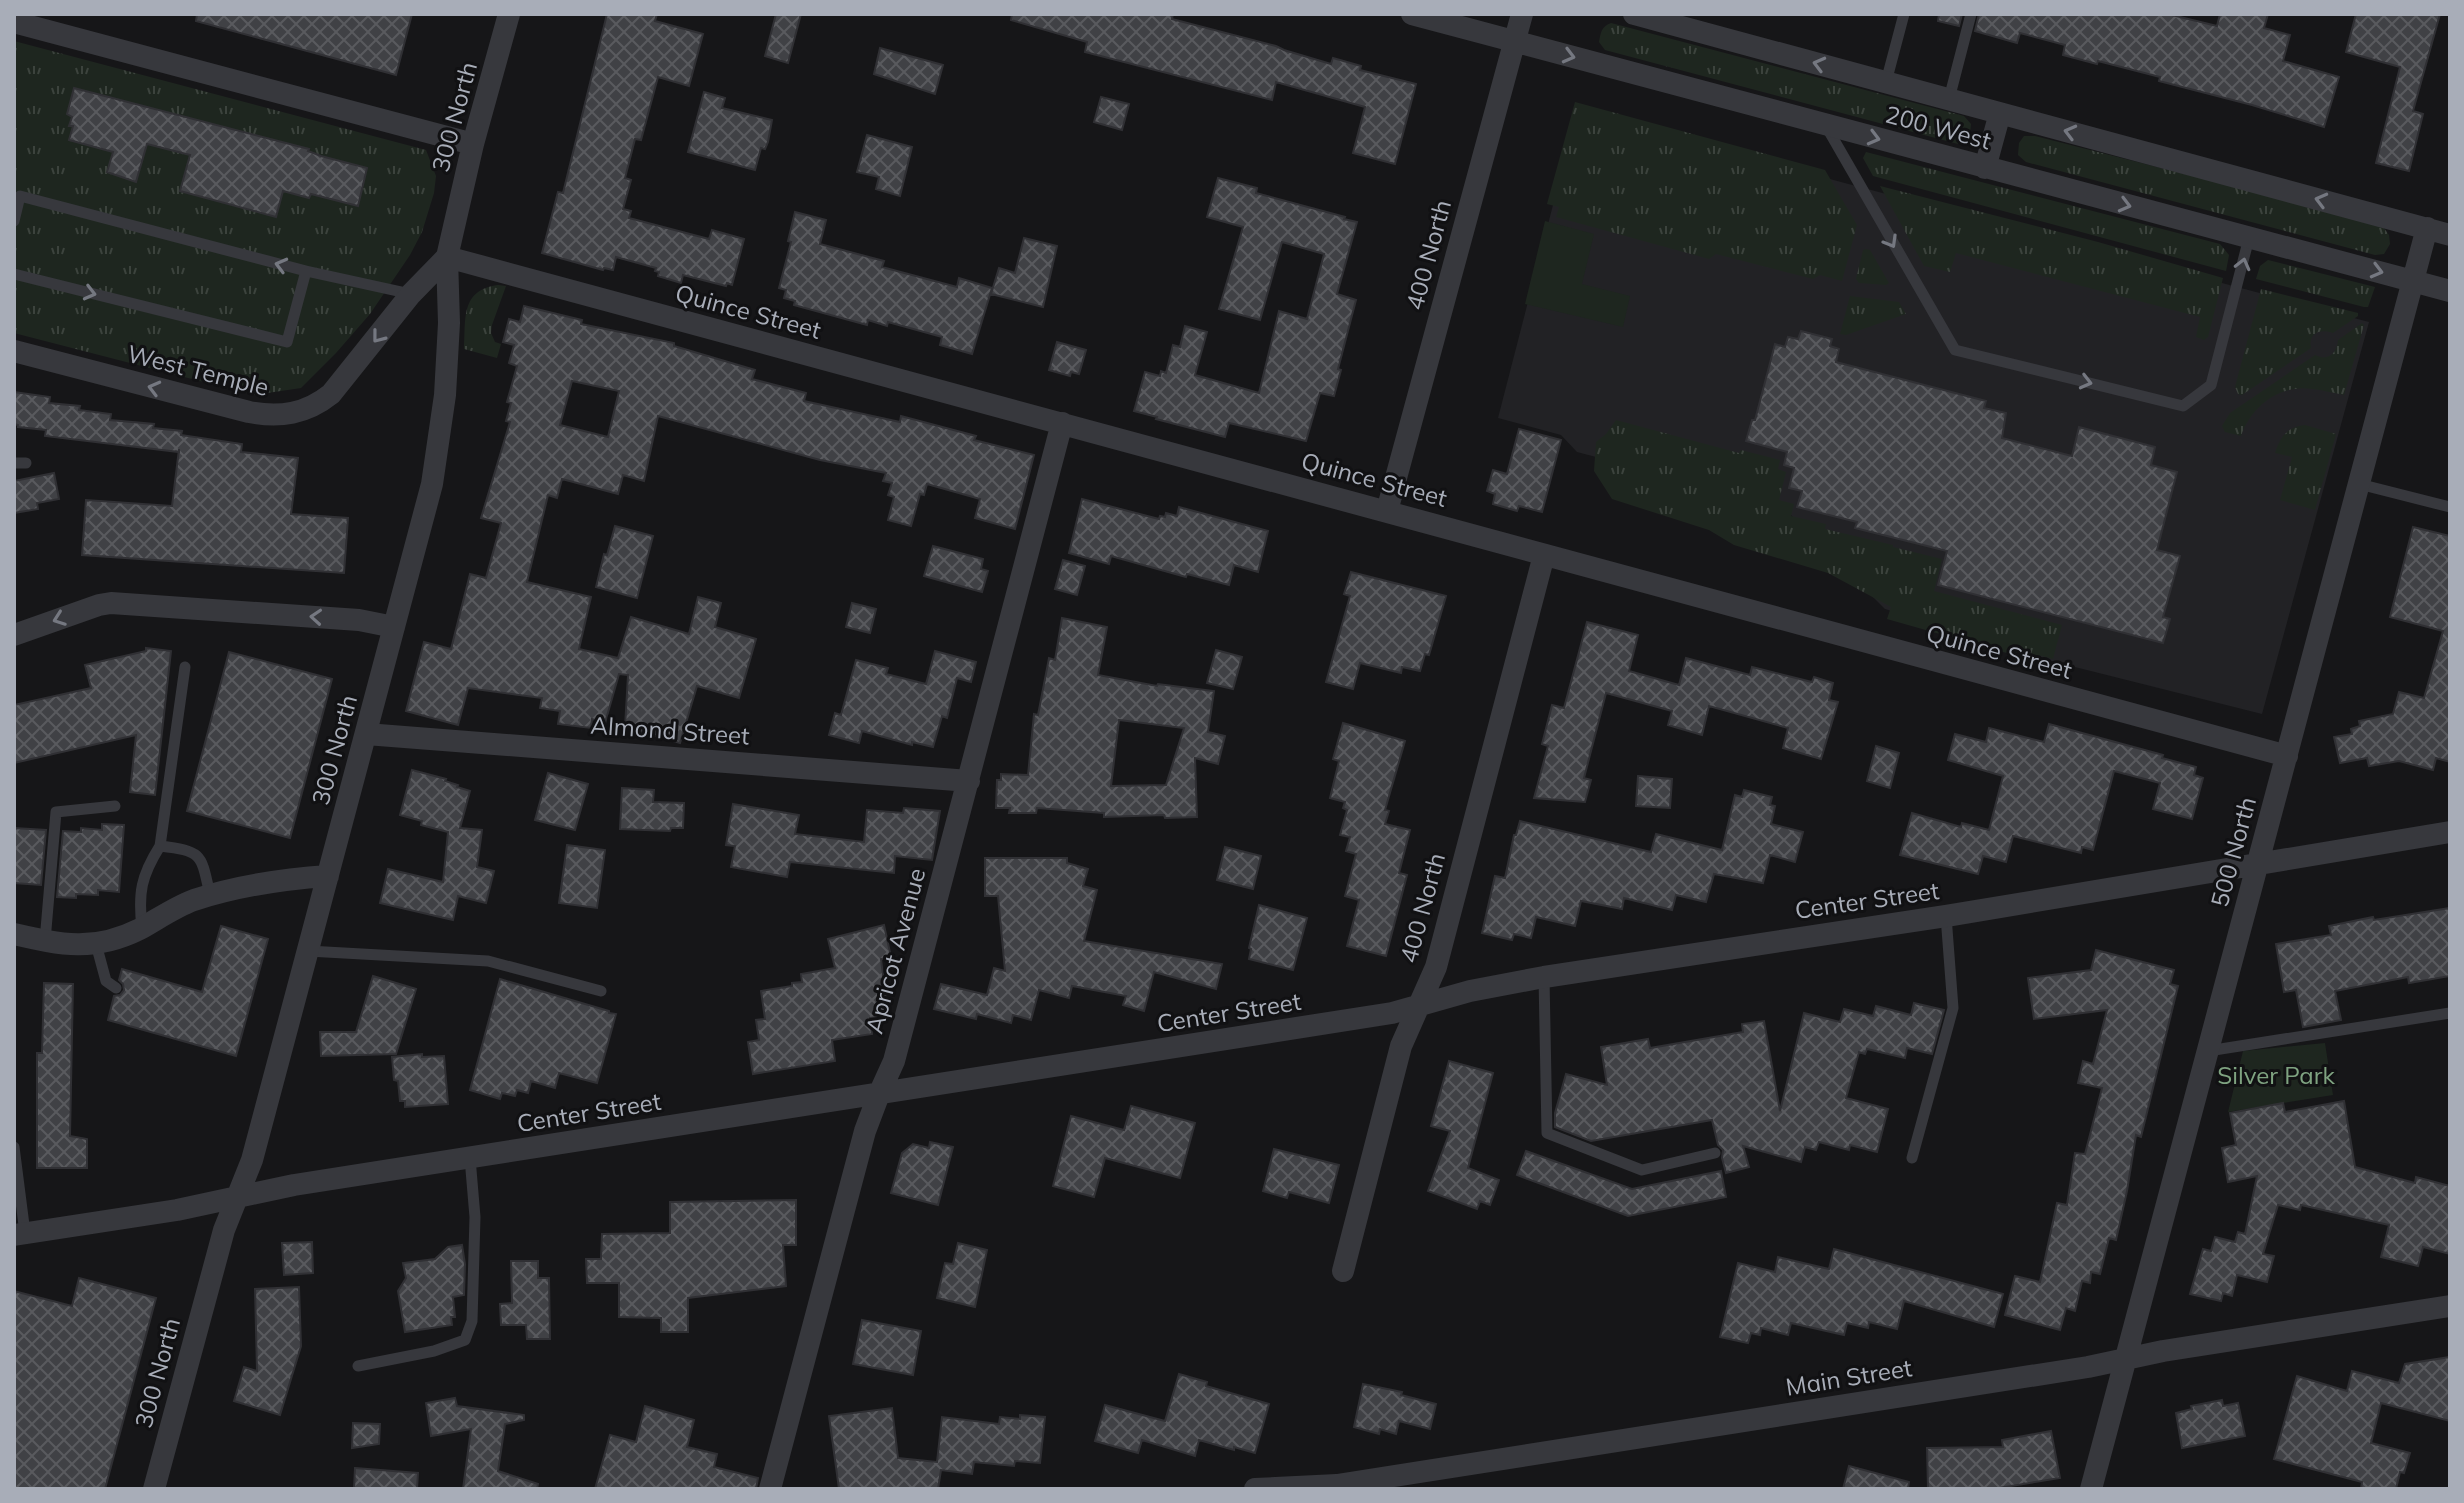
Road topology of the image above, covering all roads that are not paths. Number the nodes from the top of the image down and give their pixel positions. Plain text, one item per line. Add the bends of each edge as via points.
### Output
1 (509, 14) edge
2 (1412, 14) edge
3 (1522, 14) edge
4 (1634, 14) edge
5 (1904, 14) edge
6 (1971, 14) edge
7 (14, 22) edge
8 (1514, 41) junction
9 (1886, 82) junction
10 (1949, 99) junction
11 (2000, 113) junction
12 (1825, 125) junction
13 (473, 144) junction
14 (1985, 168) junction
15 (14, 221) edge
16 (2427, 228) junction
17 (2450, 235) edge
18 (2249, 238) junction
19 (447, 257) junction
20 (306, 271) junction
21 (14, 274) edge
22 (2413, 281) junction
23 (2450, 291) edge
24 (411, 294) junction
25 (14, 351) edge
26 (1062, 423) junction
27 (2359, 484) junction
28 (2450, 507) edge
29 (1387, 511) junction
30 (1544, 555) junction
31 (394, 627) junction
32 (14, 635) edge
33 (185, 667) dead end
34 (366, 734) junction
35 (2287, 756) junction
36 (969, 781) junction
37 (115, 806) dead end
38 (2450, 832) edge
39 (160, 846) junction
40 (2257, 865) junction
41 (328, 876) junction
42 (210, 895) junction
43 (1946, 916) junction
44 (142, 928) junction
45 (14, 934) edge
46 (45, 941) junction
47 (96, 944) junction
48 (308, 951) junction
49 (1544, 977) junction
50 (116, 988) dead end
51 (601, 991) dead end
52 (1420, 1005) junction
53 (2450, 1013) edge
54 (2208, 1051) junction
55 (879, 1094) junction
56 (14, 1147) edge
57 (1715, 1153) dead end
58 (470, 1158) junction
59 (1912, 1158) dead end
60 (237, 1197) junction
61 (20, 1234) edge
62 (1343, 1271) dead end
63 (2450, 1306) edge
64 (2126, 1359) junction
65 (358, 1366) dead end
66 (1297, 1488) edge
67 (154, 1489) edge
68 (770, 1489) edge
69 (1255, 1489) edge
70 (2091, 1489) edge

1 - 13 street, 300 North
2 - 8 street, 200 West
3 - 8 street, 400 North
9 -> 4 street, 200 West
5 - 9 lane
6 - 10 lane
7 - 13 street
8 -> 12 street, 200 West
8 - 29 street, 400 North
9 - 10 street, 200 West
10 - 11 street, 200 West
11 - 14 street
16 -> 11 street, 200 West
12 -> 14 street, 200 West
12 -> 18 lane via 1955,350 2183,406 2211,385
13 - 19 street, 300 North
14 -> 18 street, 200 West
20 -> 15 lane via 20,196
16 - 17 street, 200 West
16 - 22 street, 500 North
18 -> 22 street, 200 West
19 - 24 street, West Temple
19 - 26 street, Quince Street
19 - 31 street, 300 North via 449,323 440,439
21 -> 20 lane via 287,342
20 - 24 lane
22 - 23 street, 200 West
22 - 27 street, 500 North
24 -> 25 street, West Temple via 331,394 319,404 280,416
26 - 29 street, Quince Street
26 - 36 street, Apricot Avenue
27 - 28 lane
27 - 35 street, 500 North
29 - 30 street, Quince Street
30 - 35 street, Quince Street
30 - 52 street, 400 North via 1436,967
31 -> 32 street via 359,620 111,603
31 - 34 street, 300 North
33 - 39 lane
34 - 36 street, Almond Street
34 - 41 street, 300 North
35 - 40 street, 500 North
36 - 55 street, Apricot Avenue via 894,1061
37 - 46 lane via 56,812
38 - 40 street, Center Street
39 - 42 lane via 198,856
39 - 44 lane via 141,882
40 - 43 street, Center Street
40 - 54 street, 500 North
41 - 42 street
41 - 48 street, 300 North
42 - 44 street
43 - 49 street, Center Street
43 - 59 lane via 1953,1008
44 - 47 street
45 - 46 street
46 - 47 street
47 - 50 lane via 106,981
48 - 51 lane via 488,961
48 - 60 street, 300 North via 252,1160
49 - 52 street, Center Street
49 - 57 lane via 1547,1133 1642,1170
52 - 55 street, Center Street
52 - 62 street, 400 North via 1401,1046
53 - 54 lane
54 - 64 street, 500 North
55 - 58 street, Center Street
55 - 68 street, Apricot Avenue
56 - 61 lane
58 - 60 street, Center Street
58 - 65 lane via 474,1262 472,1321 465,1340
60 - 61 street, Center Street
60 - 67 street, 300 North
63 - 64 street, Main Street
64 - 66 street, Main Street
64 - 70 street, 500 North
66 - 69 street, Main Street

